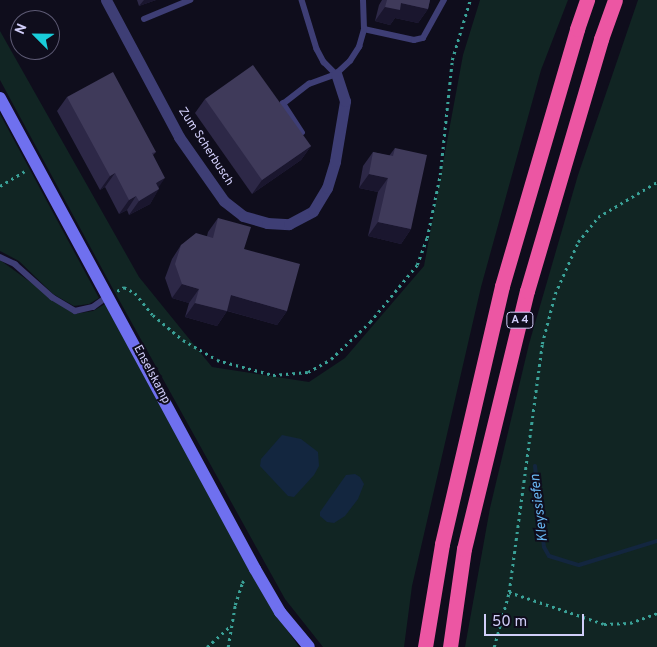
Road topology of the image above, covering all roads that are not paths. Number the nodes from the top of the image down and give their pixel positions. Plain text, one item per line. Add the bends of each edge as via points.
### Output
1 (106, 0) edge
2 (190, 0) edge
3 (302, 0) edge
4 (363, 0) edge
5 (444, 0) edge
6 (587, 0) edge
7 (615, 0) edge
8 (144, 19) dead end
9 (364, 29) junction
10 (336, 74) junction
11 (0, 98) edge
12 (303, 135) edge
13 (0, 256) edge
14 (107, 297) junction
15 (309, 647) edge
16 (425, 647) edge
17 (450, 647) edge

1 - 10 street, Zum Scherbusch via 179,136 224,201 243,216 267,223 289,224 313,211 327,188 335,161 345,101
2 - 8 lane
3 - 10 lane via 316,49
4 - 9 lane
5 - 9 lane via 423,38 414,40
6 - 16 highway, A 4 via 502,286 442,544
7 - 17 highway, A 4 via 527,291 464,548
9 - 10 lane via 359,47
10 - 12 lane via 309,84 282,104
11 - 14 main road, Enselskamp
13 - 14 lane via 14,264 52,298 75,311 93,307
14 - 15 main road, Enselskamp via 255,569 280,612

